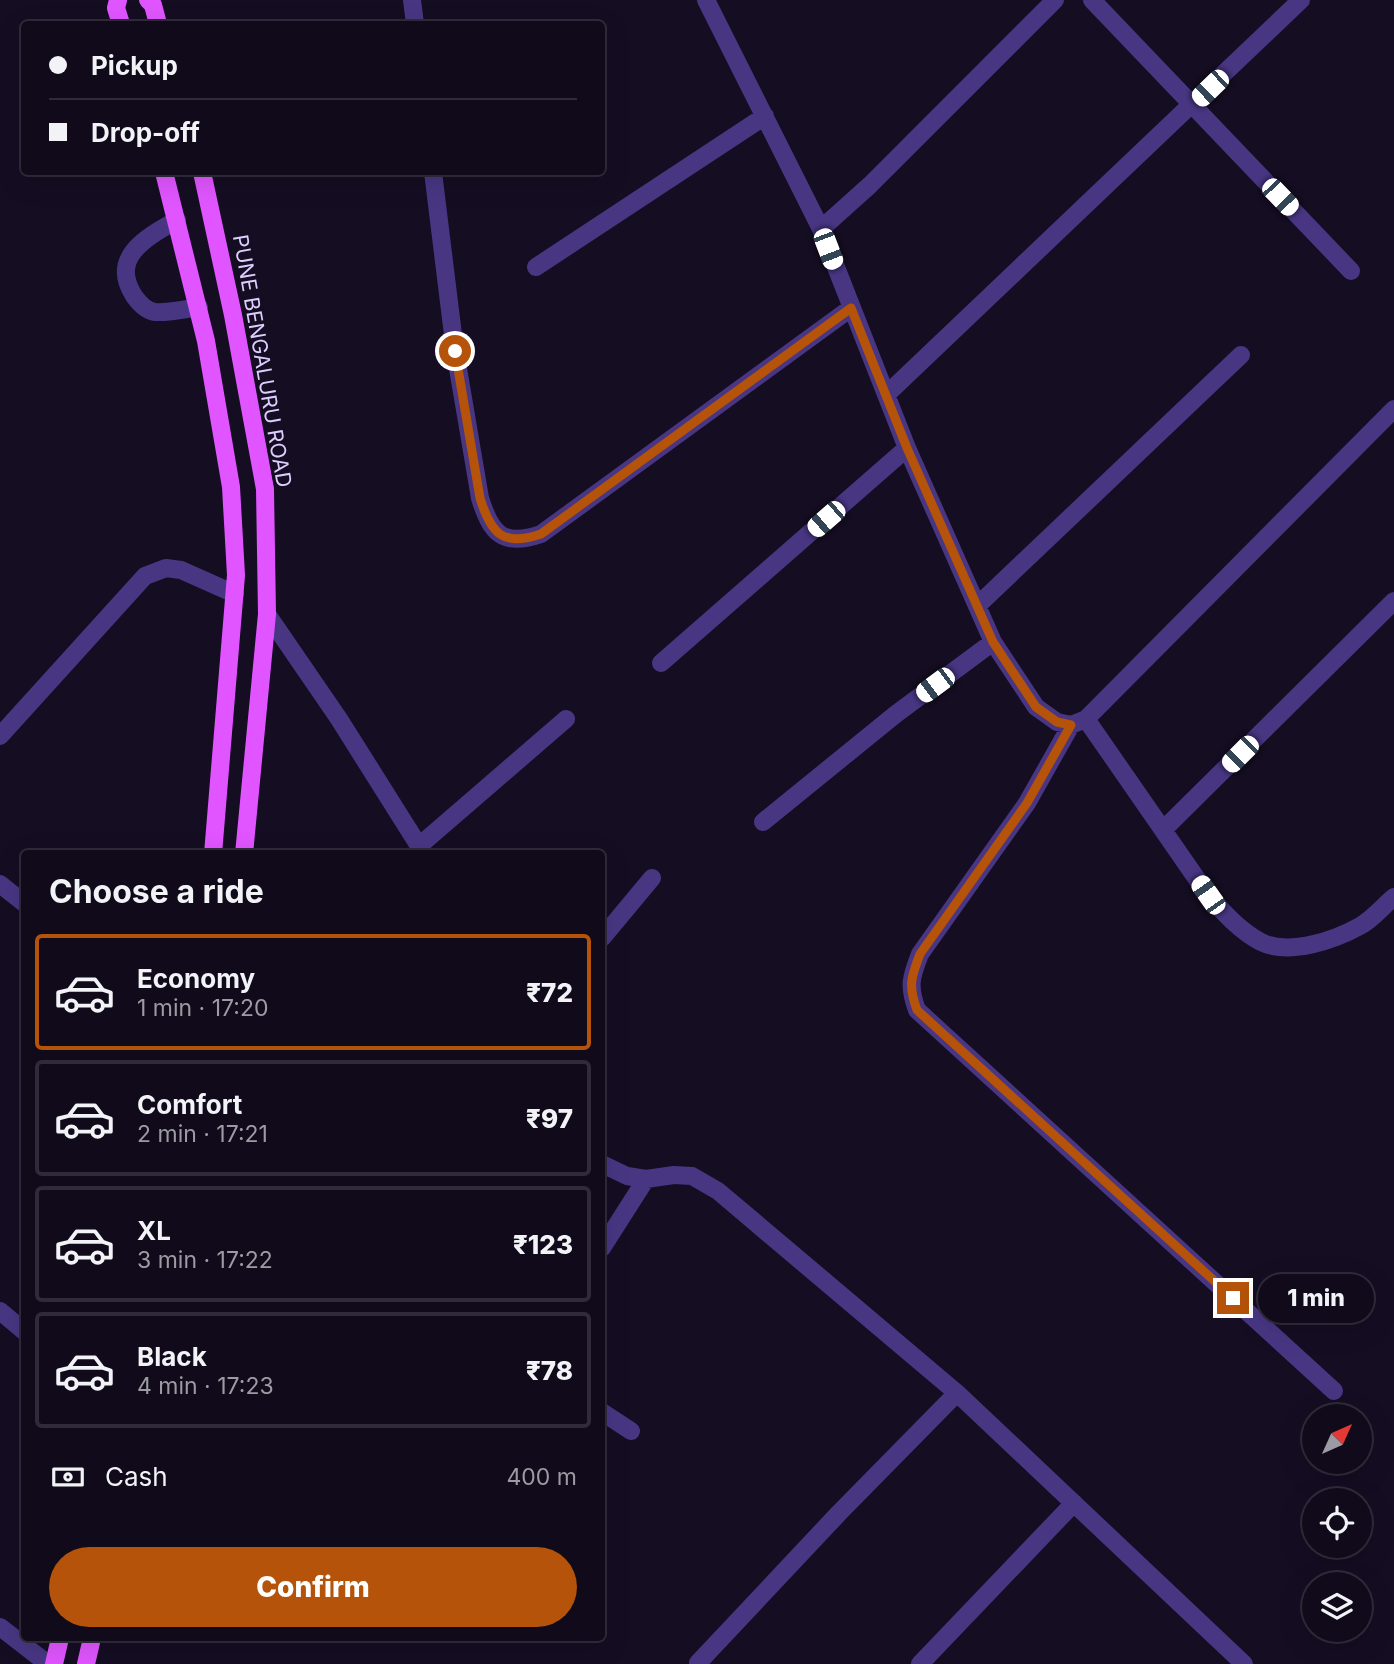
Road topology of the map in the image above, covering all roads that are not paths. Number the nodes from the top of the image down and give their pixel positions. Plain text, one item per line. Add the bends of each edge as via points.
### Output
1 (118, 0) edge
2 (148, 0) edge
3 (412, 0) edge
4 (706, 0) edge
5 (1055, 0) edge
6 (1092, 0) edge
7 (1301, 0) edge
8 (120, 21) edge
9 (157, 21) edge
10 (415, 21) edge
11 (1191, 105) junction
12 (765, 116) junction
13 (165, 175) edge
14 (203, 175) edge
15 (433, 175) edge
16 (177, 220) junction
17 (821, 229) junction
18 (536, 267) dead end
19 (1351, 271) dead end
20 (199, 307) junction
21 (851, 308) junction
22 (1241, 355) dead end
23 (886, 395) junction
24 (1394, 408) edge
25 (907, 448) junction
26 (234, 594) junction
27 (1394, 601) edge
28 (977, 606) junction
29 (267, 614) junction
30 (993, 642) junction
31 (661, 663) dead end
32 (566, 719) dead end
33 (1078, 722) junction
34 (0, 736) edge
35 (763, 822) dead end
36 (1163, 830) junction
37 (213, 850) edge
38 (244, 850) edge
39 (421, 850) edge
40 (652, 878) dead end
41 (0, 884) edge
42 (1394, 897) edge
43 (21, 901) edge
44 (605, 934) edge
45 (605, 1166) edge
46 (646, 1179) junction
47 (605, 1243) edge
48 (0, 1311) edge
49 (21, 1328) edge
50 (1334, 1391) dead end
51 (957, 1393) junction
52 (605, 1414) edge
53 (631, 1431) dead end
54 (1074, 1503) junction
55 (0, 1627) edge
56 (60, 1641) edge
57 (91, 1641) edge
58 (698, 1663) edge
59 (48, 1664) edge
60 (54, 1664) edge
61 (86, 1664) edge
62 (920, 1664) edge
63 (1244, 1664) edge

1 - 8 main road
2 - 9 main road
3 - 10 street
4 - 12 street
5 - 17 street
6 - 11 street
7 - 11 street
11 - 19 street
11 - 23 street
12 - 17 street
12 - 18 street
13 - 16 main road
14 - 29 main road, PUNE BENGALURU ROAD via 265,489
15 - 21 street via 455,351 480,498 486,519 497,533 511,540 541,534
16 - 20 main road
16 - 20 street via 148,236 131,253 125,269 128,287 139,303 154,312
17 - 21 street
20 - 26 main road via 231,487
21 - 23 street
22 - 28 street
23 - 25 street
24 - 33 street
25 - 28 street
25 - 31 street
26 - 34 street via 181,570 166,568 145,576
26 - 37 main road
27 - 36 street
28 - 30 street
29 - 38 main road, PUNE BENGALURU ROAD
29 - 39 street
30 - 33 street via 1036,707 1057,722
30 - 35 street via 896,713
32 - 39 street
33 - 36 street
33 - 50 street via 920,954 911,976 917,1010
36 - 42 street via 1208,895 1231,920 1263,943 1296,948 1322,943 1362,925
40 - 44 street
41 - 43 street
45 - 46 street
46 - 47 street
46 - 51 street via 692,1176 718,1191
48 - 49 street
51 - 54 street
51 - 58 street
52 - 53 street
54 - 62 street
54 - 63 street
55 - 59 street
56 - 60 main road
57 - 61 main road

